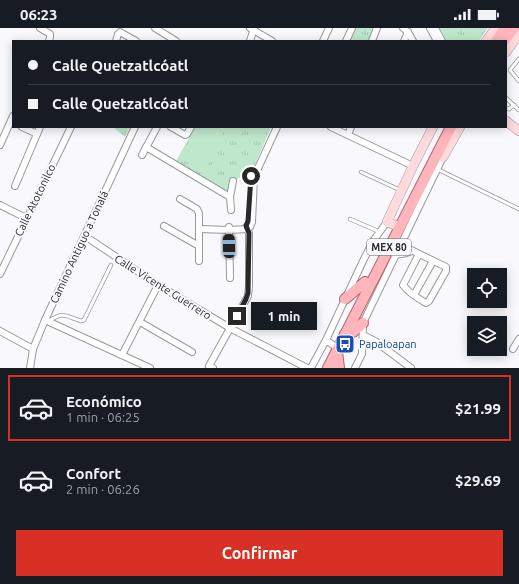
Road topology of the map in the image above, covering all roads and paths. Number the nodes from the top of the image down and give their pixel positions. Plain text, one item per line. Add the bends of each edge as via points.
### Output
1 (40, 28) edge
2 (155, 28) edge
3 (329, 28) edge
4 (352, 28) edge
5 (377, 28) edge
6 (430, 28) edge
7 (435, 28) edge
8 (514, 28) edge
9 (253, 29) edge
10 (405, 30) edge
11 (519, 34) edge
12 (50, 38) edge
13 (502, 38) edge
14 (116, 40) edge
15 (134, 40) edge
16 (174, 40) edge
17 (250, 40) edge
18 (270, 40) edge
19 (323, 40) edge
20 (346, 40) edge
21 (372, 40) edge
22 (404, 40) edge
23 (412, 40) edge
24 (436, 40) edge
25 (441, 40) edge
26 (491, 40) edge
27 (519, 59) edge
28 (519, 81) edge
29 (507, 99) edge
30 (514, 105) junction
31 (507, 109) edge
32 (519, 110) edge
33 (12, 120) edge
34 (507, 122) edge
35 (24, 128) edge
36 (40, 128) edge
37 (71, 128) edge
38 (134, 128) edge
39 (156, 128) edge
40 (173, 128) edge
41 (190, 128) edge
42 (273, 128) edge
43 (277, 128) edge
44 (334, 128) edge
45 (432, 128) edge
46 (443, 128) edge
47 (452, 128) edge
48 (459, 128) edge
49 (519, 131) edge
50 (345, 132) edge
51 (37, 134) junction
52 (0, 145) edge
53 (146, 147) junction
54 (142, 155) dead end
55 (443, 157) joint
56 (413, 166) junction
57 (433, 171) junction
58 (361, 172) dead end
59 (233, 181) dead end
60 (15, 186) dead end
61 (401, 191) junction
62 (230, 197) junction
63 (180, 200) dead end
64 (0, 205) edge
65 (519, 209) edge
66 (231, 210) dead end
67 (26, 218) junction
68 (350, 219) dead end
69 (391, 223) junction
70 (164, 226) dead end
71 (199, 228) junction
72 (229, 228) junction
73 (247, 228) junction
74 (380, 232) junction
75 (85, 236) junction
76 (401, 245) junction
77 (199, 246) junction
78 (412, 251) junction
79 (392, 253) junction
80 (419, 254) junction
81 (199, 261) dead end
82 (433, 261) junction
83 (111, 265) dead end
84 (0, 274) edge
85 (230, 278) dead end
86 (366, 282) junction
87 (158, 284) junction
88 (414, 295) junction
89 (345, 299) junction
90 (47, 320) junction
91 (140, 322) junction
92 (363, 323) junction
93 (230, 328) junction
94 (0, 331) edge
95 (345, 334) junction
96 (363, 335) junction
97 (519, 339) edge
98 (332, 345) junction
99 (33, 349) junction
100 (513, 349) dead end
101 (192, 352) dead end
102 (122, 355) junction
103 (211, 367) edge
104 (30, 368) edge
105 (150, 368) edge
106 (307, 368) edge
107 (311, 368) edge
108 (321, 368) edge
109 (328, 368) edge
110 (339, 368) edge
111 (355, 368) edge
112 (411, 368) edge

1 - 12 street via 48,32
2 - 16 street
3 - 19 street
4 - 20 street
5 - 21 street
6 - 24 street
7 - 25 street
8 - 13 main road
9 - 17 street
9 - 18 street
10 - 22 street
10 - 23 street
11 - 13 street
13 - 26 street
14 - 15 street via 120,32
27 - 28 lane via 510,70
29 - 30 lane
30 - 31 lane via 509,110
30 - 32 lane
33 - 52 street
34 - 49 street
35 - 51 street
36 - 51 street
37 - 67 street, Calle Atotonilco
38 - 75 street, Camino Antiguo a Tonalá
39 - 53 street
40 - 41 street via 185,135
42 - 73 street via 251,176
43 - 73 street via 254,177 252,222
44 - 50 street
45 - 56 street
46 - 69 main road, MEX 80
47 - 57 main road, MEX 80
48 - 55 street
50 - 56 street
51 - 60 street
53 - 54 street
53 - 62 street
55 - 57 main road
56 - 61 street
57 - 65 lane
57 - 76 street
57 - 79 main road, MEX 80
58 - 61 lane
59 - 62 street
61 - 69 street
62 - 66 street
63 - 71 street via 198,211
64 - 67 street
67 - 84 street, Calle Atotonilco
68 - 74 lane
69 - 74 street
69 - 86 main road, MEX 80
70 - 77 street
71 - 72 street
71 - 77 street
72 - 73 street
72 - 85 street
73 - 93 street via 248,293
74 - 89 street via 373,241
75 - 87 street, Calle Vicente Guerrero
75 - 90 street, Camino Antiguo a Tonalá
76 - 78 street
76 - 79 street
77 - 81 street
78 - 79 street via 403,254
78 - 80 street
79 - 92 street
79 - 95 main road, MEX 80
80 - 82 street
80 - 88 street via 403,285
82 - 88 street
82 - 88 street via 445,266 446,269 429,301 425,302
83 - 90 lane via 83,322 63,315
86 - 89 main road
86 - 98 main road, MEX 80
87 - 91 street
87 - 93 street, Calle Vicente Guerrero
89 - 98 street
90 - 99 street, Camino Antiguo a Tonalá
90 - 102 street
91 - 101 street
91 - 102 street
92 - 95 main road via 353,332
92 - 96 street
93 - 103 street
93 - 106 street, Calle Vicente Guerrero
94 - 99 street
95 - 98 main road, MEX 80
96 - 111 street via 362,354
96 - 112 street
97 - 100 street
98 - 107 street
98 - 108 main road, MEX 80
98 - 109 main road, MEX 80
98 - 110 main road
99 - 104 street, Camino Antiguo a Tonalá
102 - 105 street

